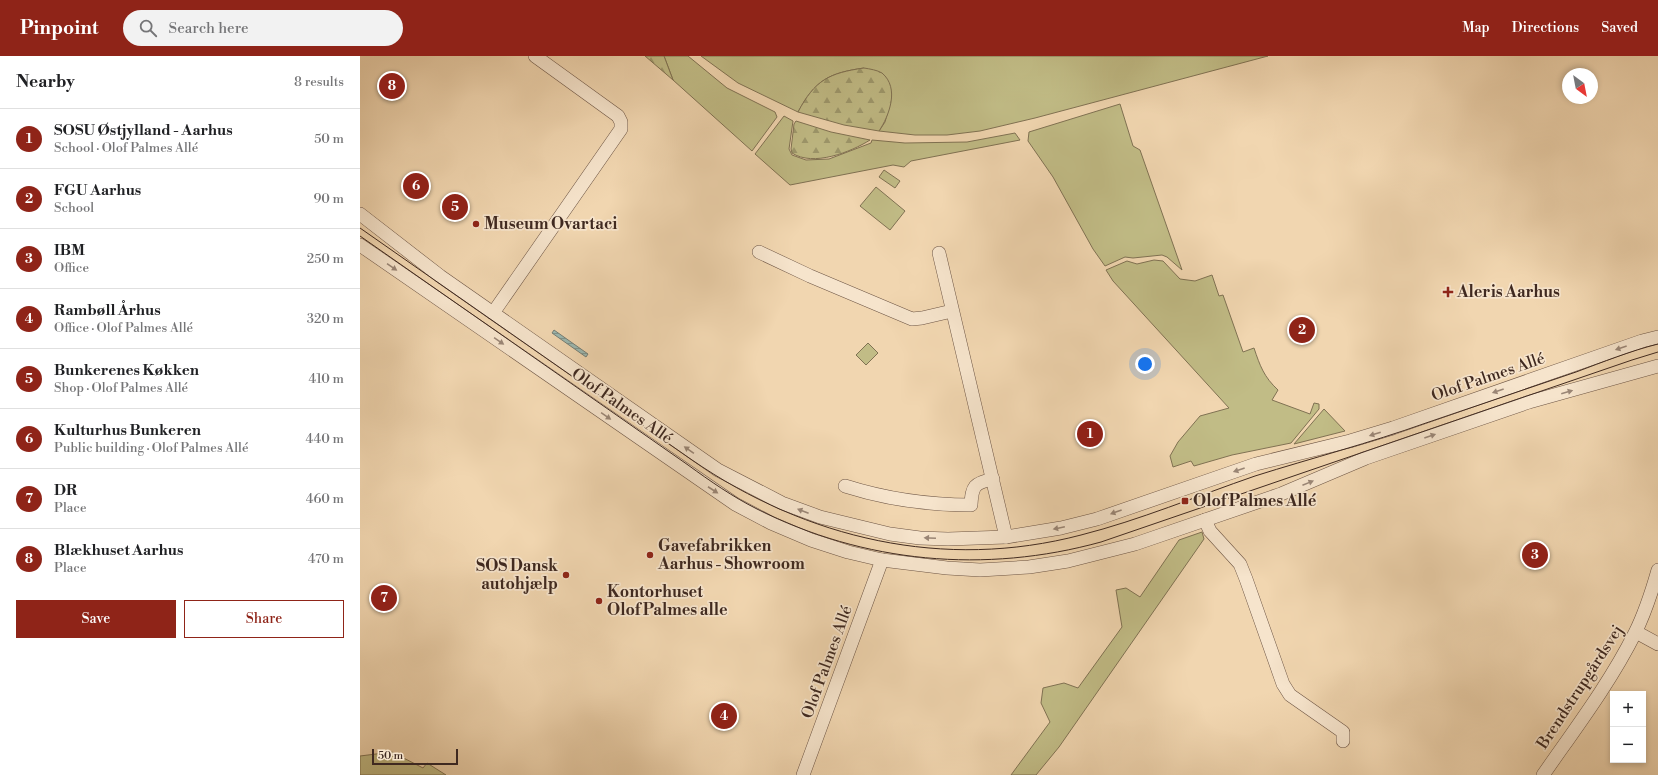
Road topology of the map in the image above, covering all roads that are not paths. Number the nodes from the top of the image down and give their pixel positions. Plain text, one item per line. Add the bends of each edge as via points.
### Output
1 (535, 56) edge
2 (360, 214) edge
3 (360, 245) edge
4 (759, 252) dead end
5 (939, 253) dead end
6 (952, 310) junction
7 (493, 313) junction
8 (1658, 337) edge
9 (1658, 366) edge
10 (993, 479) junction
11 (845, 486) dead end
12 (1205, 520) junction
13 (1006, 537) junction
14 (882, 560) junction
15 (1658, 570) edge
16 (1636, 632) junction
17 (1658, 644) edge
18 (1343, 741) dead end
19 (803, 775) edge
20 (1543, 775) edge

1 - 7 street via 618,116 621,129
2 - 7 street, Olof Palmes Allé
3 -> 14 street, Olof Palmes Allé via 735,504 811,540
4 - 6 street via 912,319
5 - 6 street
6 - 10 street
13 -> 7 street, Olof Palmes Allé via 948,539 890,534 820,517 782,503 718,470
8 -> 13 street, Olof Palmes Allé via 1372,435 1256,464 1097,519
12 -> 9 street, Olof Palmes Allé via 1281,494 1366,458 1470,422 1529,402
10 - 11 street via 975,486 971,505 919,502
10 - 13 street
12 - 14 street, Olof Palmes Allé via 1107,552 1029,567 980,570
12 - 18 street via 1210,530 1240,564 1283,684 1290,695 1343,732
14 - 19 street, Olof Palmes Allé
15 - 16 street, Brendstrupgårdsvej
16 - 17 street
16 - 20 street, Brendstrupgårdsvej

